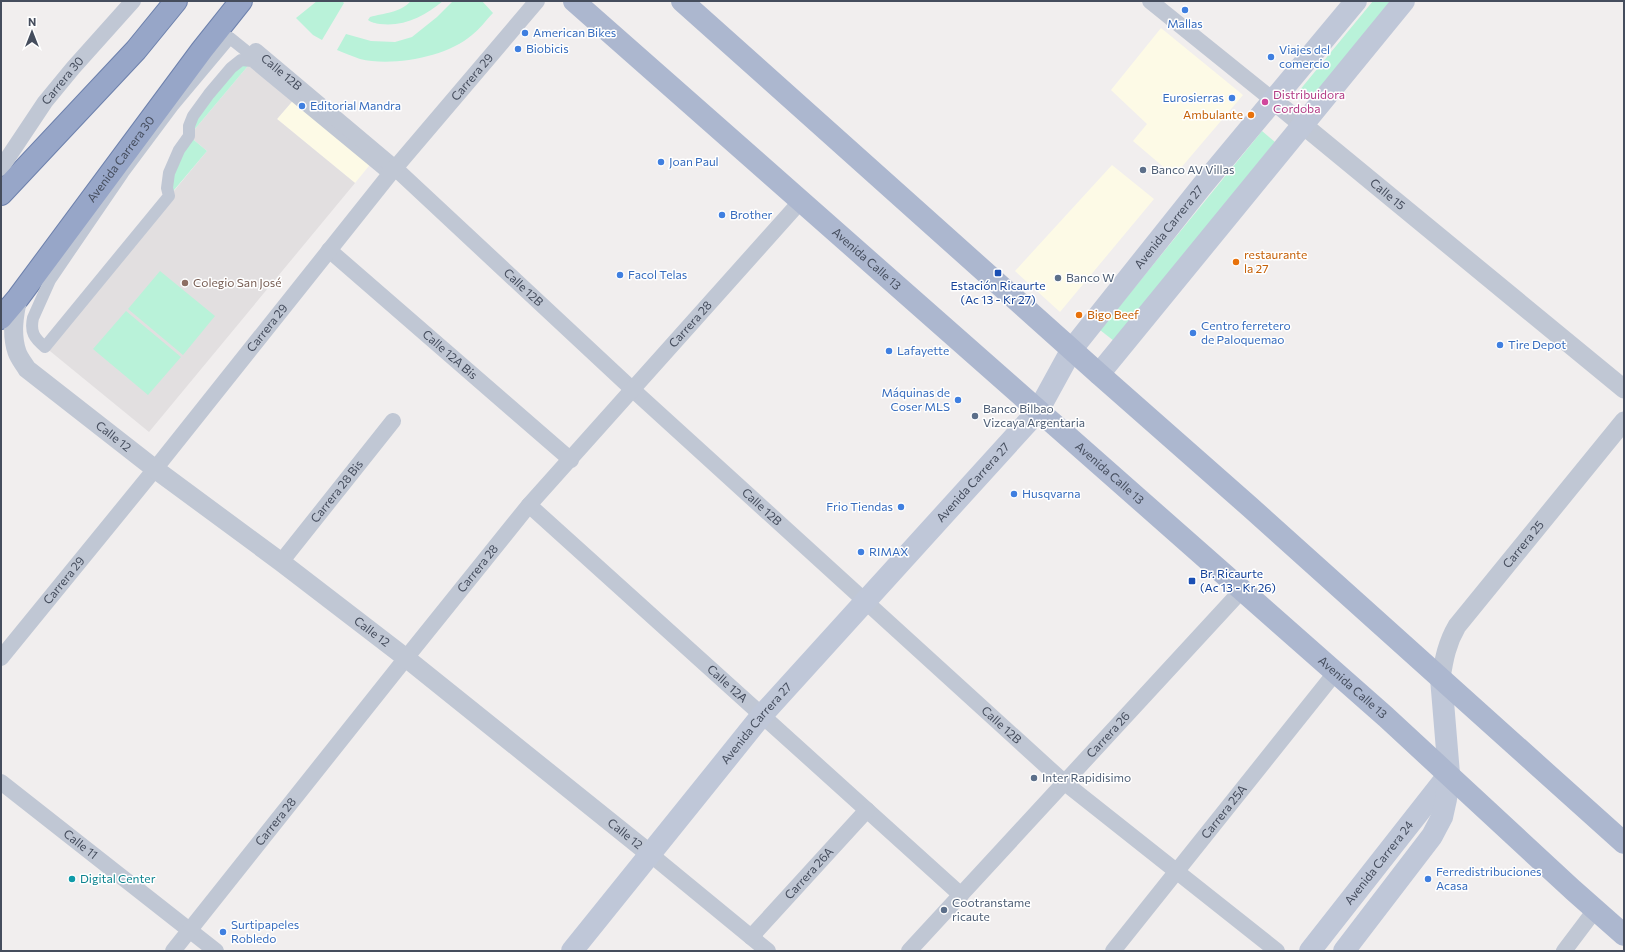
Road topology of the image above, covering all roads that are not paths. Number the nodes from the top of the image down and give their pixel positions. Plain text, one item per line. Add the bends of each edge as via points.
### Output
1 (133, 1) edge
2 (176, 1) edge
3 (241, 1) edge
4 (537, 1) edge
5 (574, 1) edge
6 (682, 1) edge
7 (1150, 1) edge
8 (1356, 1) edge
9 (1404, 1) edge
10 (256, 51) dead end
11 (1274, 101) junction
12 (1302, 125) junction
13 (373, 161) joint
14 (1, 168) edge
15 (395, 168) junction
16 (1, 194) edge
17 (800, 202) junction
18 (329, 250) junction
19 (18, 298) junction
20 (1, 318) edge
21 (1072, 349) junction
22 (1099, 374) junction
23 (632, 389) junction
24 (1624, 389) edge
25 (1038, 411) junction
26 (393, 421) dead end
27 (1624, 421) edge
28 (571, 460) junction
29 (155, 469) junction
30 (529, 506) junction
31 (281, 562) junction
32 (1236, 596) junction
33 (865, 601) junction
34 (1, 658) edge
35 (406, 658) junction
36 (1335, 673) junction
37 (1441, 678) junction
38 (762, 715) junction
39 (1449, 774) junction
40 (1, 782) edge
41 (1065, 783) junction
42 (867, 810) junction
43 (1624, 843) edge
44 (650, 854) junction
45 (1176, 872) junction
46 (961, 895) junction
47 (1595, 910) junction
48 (190, 931) junction
49 (1624, 935) edge
50 (751, 937) junction
51 (173, 951) edge
52 (216, 951) edge
53 (572, 951) edge
54 (768, 951) edge
55 (909, 951) edge
56 (1113, 951) edge
57 (1277, 951) edge
58 (1310, 951) edge
59 (1344, 951) edge
60 (1564, 951) edge

1 - 14 street, Carrera 30 via 46,102
2 - 16 highway via 136,50
3 - 19 highway, Avenida Carrera 30 via 205,45
4 - 15 street, Carrera 29
5 - 17 main road, Avenida Calle 13
6 - 21 main road
7 - 11 street, Calle 15
8 - 11 main road, Avenida Carrera 27
9 - 12 main road
10 - 15 street, Calle 12B
11 - 12 street, Calle 15
11 - 21 main road, Avenida Carrera 27 via 1201,187
12 - 22 main road
12 - 24 street, Calle 15
13 - 13 street via 385,171 387,169 230,38 173,106 123,173 50,280 31,324 35,339 45,347 169,196 168,173 189,136 193,116 226,73 241,60 252,60
15 - 18 street, Carrera 29
15 - 23 street, Calle 12B
17 - 23 street, Carrera 28
17 - 25 main road, Avenida Calle 13
18 - 28 street, Calle 12A Bis
18 - 29 street, Carrera 29
19 - 20 highway, Avenida Carrera 30
19 - 29 street, Calle 12 via 14,335 17,353 27,369
21 - 22 main road
21 - 25 main road, Avenida Carrera 27
22 - 37 main road
23 - 28 street, Carrera 28
23 - 33 street, Calle 12B
25 - 32 main road, Avenida Calle 13
25 - 33 main road, Avenida Carrera 27
26 - 31 street, Carrera 28 Bis
27 - 37 street, Carrera 25 via 1457,626 1445,653
28 - 30 street, Carrera 28
29 - 31 street, Calle 12
29 - 34 street, Carrera 29
30 - 35 street, Carrera 28
30 - 38 street, Calle 12A
31 - 35 street, Calle 12
32 - 36 main road, Avenida Calle 13
32 - 41 street, Carrera 26
33 - 38 main road, Avenida Carrera 27
33 - 41 street, Calle 12B
35 - 44 street, Calle 12
35 - 48 street, Carrera 28
36 - 39 main road, Avenida Calle 13
36 - 45 street, Carrera 25A
37 - 39 main road
37 - 43 main road
38 - 42 street, Calle 12A
38 - 44 main road, Avenida Carrera 27
39 - 47 main road, Avenida Calle 13
39 - 58 main road, Avenida Carrera 24
39 - 59 main road via 1442,817 1432,836
40 - 48 street, Calle 11
41 - 45 street, Calle 12B
41 - 46 street, Carrera 26
42 - 46 street, Calle 12A
42 - 50 street, Carrera 26A
44 - 50 street, Calle 12
44 - 53 main road, Avenida Carrera 27
45 - 56 street, Carrera 25A
45 - 57 street, Calle 12B
46 - 55 street, Carrera 26
47 - 49 main road, Avenida Calle 13
47 - 60 street
48 - 51 street, Carrera 28
48 - 52 street, Calle 11
50 - 54 street, Calle 12

